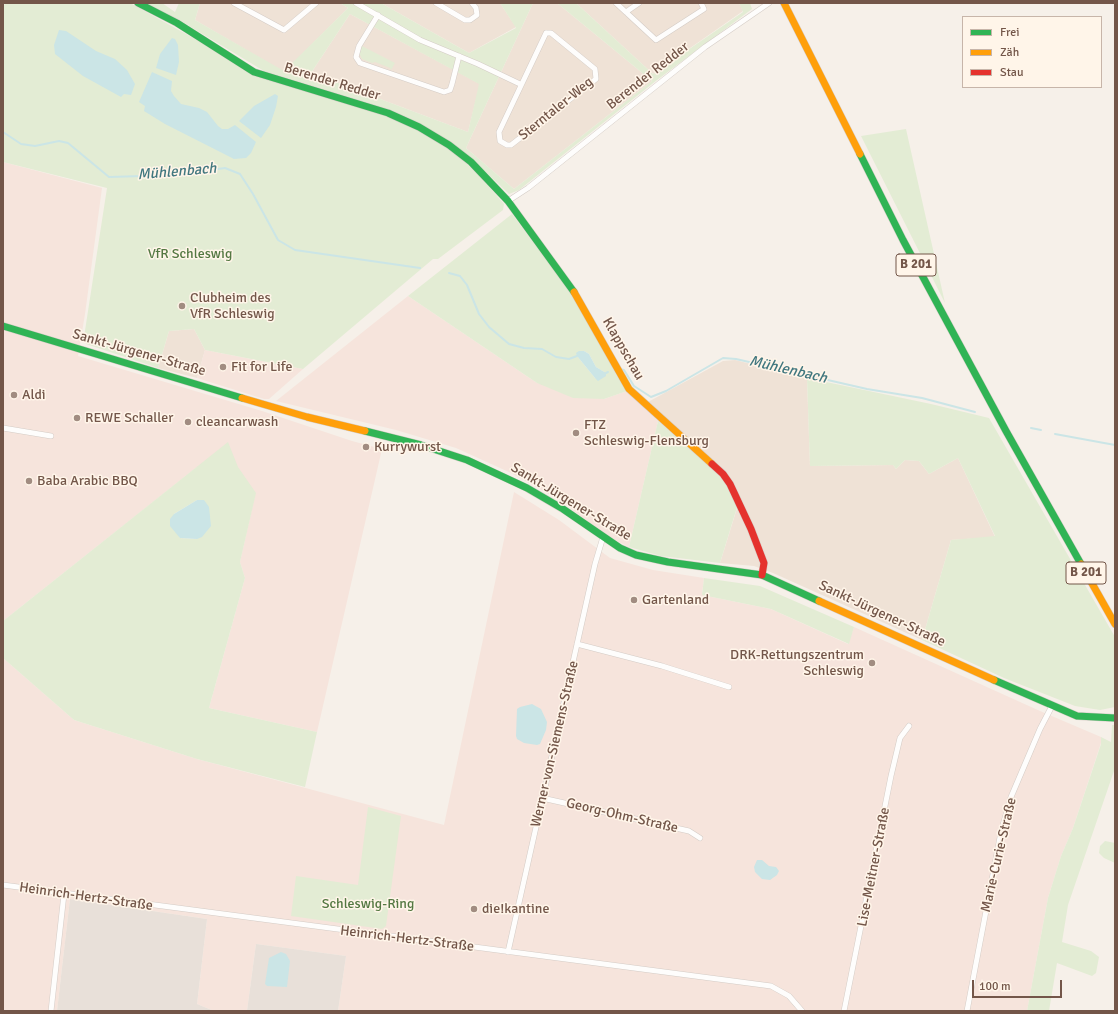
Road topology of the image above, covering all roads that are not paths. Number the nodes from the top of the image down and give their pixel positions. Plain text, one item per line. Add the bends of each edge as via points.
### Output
1 (138, 3) edge
2 (234, 3) edge
3 (316, 3) edge
4 (356, 3) edge
5 (436, 3) edge
6 (472, 3) edge
7 (616, 3) edge
8 (639, 3) edge
9 (701, 3) edge
10 (769, 3) edge
11 (784, 3) edge
12 (626, 12) junction
13 (378, 15) junction
14 (459, 56) junction
15 (520, 84) junction
16 (510, 204) junction
17 (3, 326) edge
18 (3, 428) edge
19 (51, 436) dead end
20 (603, 537) junction
21 (762, 575) junction
22 (1115, 624) edge
23 (577, 644) junction
24 (729, 688) dead end
25 (1052, 706) junction
26 (1115, 718) edge
27 (909, 726) dead end
28 (542, 798) junction
29 (700, 838) dead end
30 (3, 885) edge
31 (64, 894) junction
32 (508, 952) junction
33 (51, 1011) edge
34 (802, 1011) edge
35 (844, 1011) edge
36 (966, 1011) edge

1 - 16 street, Berender Redder via 209,42 254,72 361,103 419,127 471,162
2 - 3 street via 284,30
4 - 13 street
5 - 6 street via 465,20 470,20 477,16
7 - 12 street
8 - 12 street
9 - 12 street via 704,9 656,40
10 - 16 street, Berender Redder via 705,47
11 - 22 street, B 201 via 903,240 1013,444
13 - 14 street via 420,40
13 - 14 street via 359,46 356,57 360,63 444,92 450,90
14 - 15 street
15 - 15 street, Sterntaler-Weg via 540,43 546,34 551,33 595,69 597,74 596,79 574,97 511,145 507,145 500,141 499,132
16 - 21 street, Klappschau via 570,286 629,389 723,474 730,484 752,529 764,563
17 - 20 street, Sankt-Jürgener-Straße via 307,417 421,445 467,460 527,488
18 - 19 street
20 - 21 street, Sankt-Jürgener-Straße via 620,548 648,558
20 - 23 street, Werner-von-Siemens-Straße
21 - 25 street, Sankt-Jürgener-Straße
23 - 24 street via 662,666
23 - 28 street, Werner-von-Siemens-Straße
25 - 26 street, Sankt-Jürgener-Straße via 1078,716
25 - 36 street, Marie-Curie-Straße via 1019,777 1001,832
27 - 35 street, Lise-Meitner-Straße via 900,738 891,776
28 - 29 street, Georg-Ohm-Straße via 689,831
28 - 32 street, Werner-von-Siemens-Straße
30 - 31 street, Heinrich-Hertz-Straße
31 - 32 street, Heinrich-Hertz-Straße
31 - 33 street
32 - 34 street, Heinrich-Hertz-Straße via 771,986 789,996

